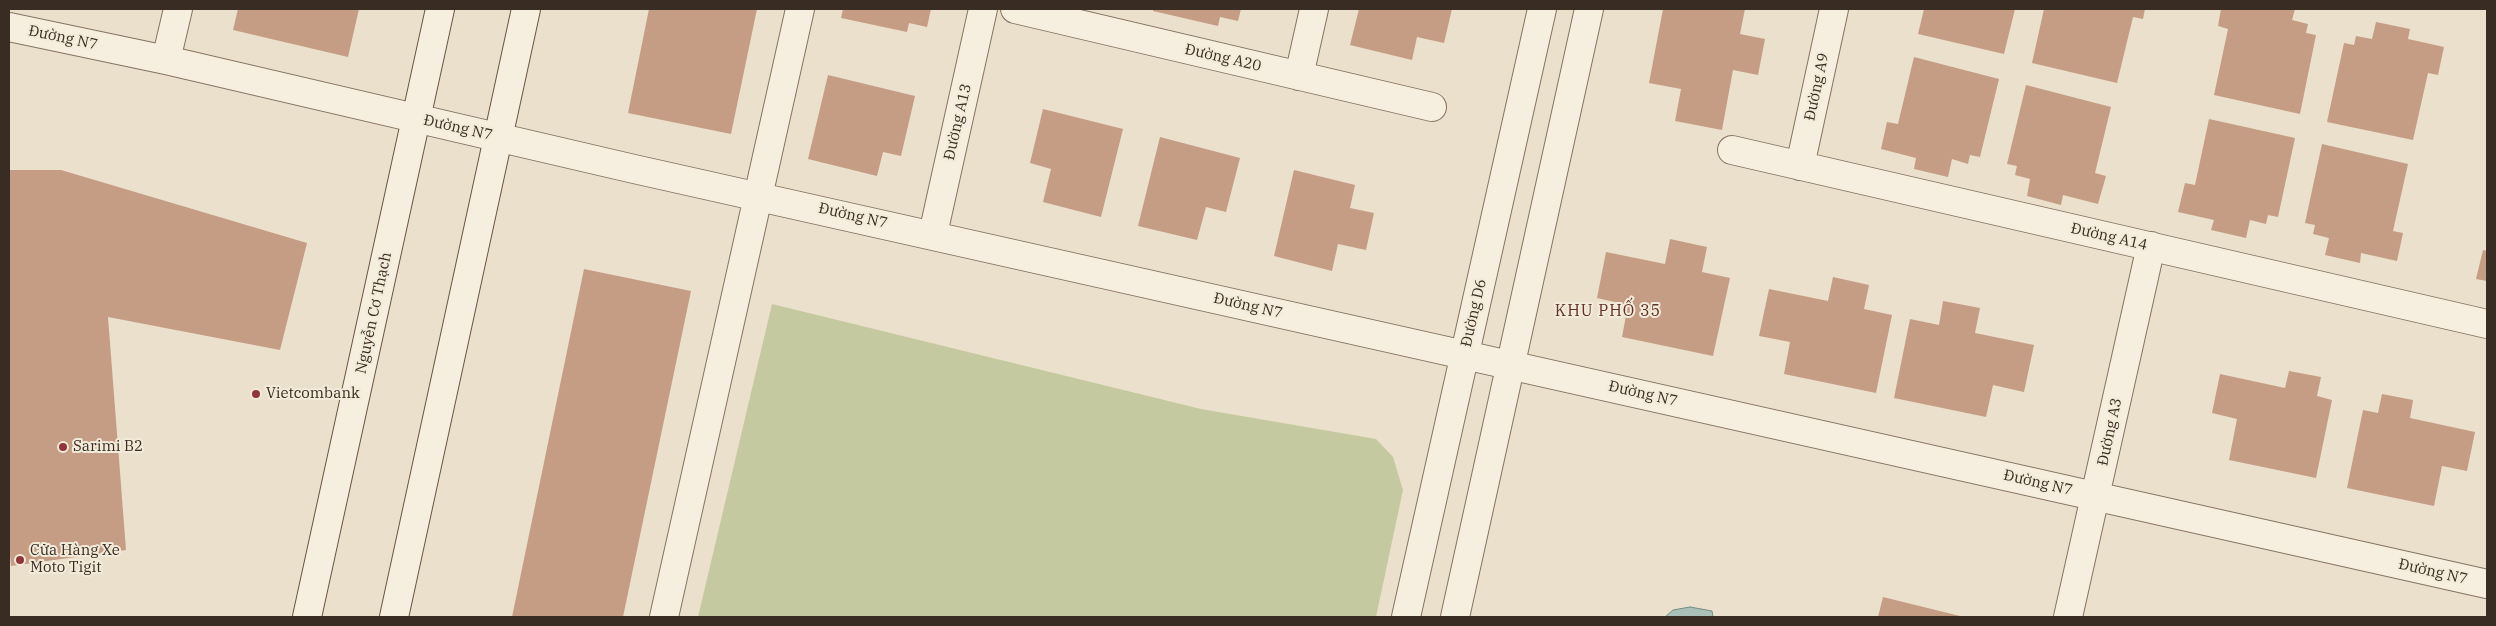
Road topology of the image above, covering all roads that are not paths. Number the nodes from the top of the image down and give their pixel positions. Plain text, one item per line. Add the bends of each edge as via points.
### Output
1 (178, 9) edge
2 (440, 9) edge
3 (526, 9) edge
4 (800, 9) edge
5 (983, 9) edge
6 (1014, 9) edge
7 (1314, 9) edge
8 (1542, 9) edge
9 (1589, 9) edge
10 (1834, 9) edge
11 (9, 27) edge
12 (166, 60) junction
13 (1299, 76) junction
14 (1432, 107) dead end
15 (416, 118) junction
16 (499, 137) junction
17 (1732, 150) dead end
18 (1800, 166) junction
19 (759, 196) junction
20 (933, 234) junction
21 (2151, 246) junction
22 (2487, 324) edge
23 (1465, 355) junction
24 (1511, 365) junction
25 (2096, 496) junction
26 (2487, 584) edge
27 (307, 617) edge
28 (394, 617) edge
29 (664, 617) edge
30 (1406, 617) edge
31 (1455, 617) edge
32 (2068, 617) edge

1 - 12 street
2 - 15 street, Nguyễn Cơ Thạch
3 - 16 street
4 - 19 street
5 - 20 street, Đường A13
6 - 13 street, Đường A20
7 - 13 street
8 - 23 street, Đường D6
9 - 24 street
10 - 18 street, Đường A9
11 - 12 street, Đường N7
12 - 15 street, Đường N7
13 - 14 street, Đường A20
15 - 16 street, Đường N7
15 - 27 street, Nguyễn Cơ Thạch
16 - 19 street, Đường N7
16 - 28 street
17 - 18 street, Đường A14
18 - 21 street, Đường A14
19 - 20 street, Đường N7
19 - 29 street
20 - 23 street, Đường N7
21 - 22 street, Đường A14
21 - 25 street, Đường A3
23 - 24 street, Đường N7
23 - 30 street, Đường D6
24 - 25 street, Đường N7
24 - 31 street
25 - 26 street, Đường N7
25 - 32 street, Đường A3

